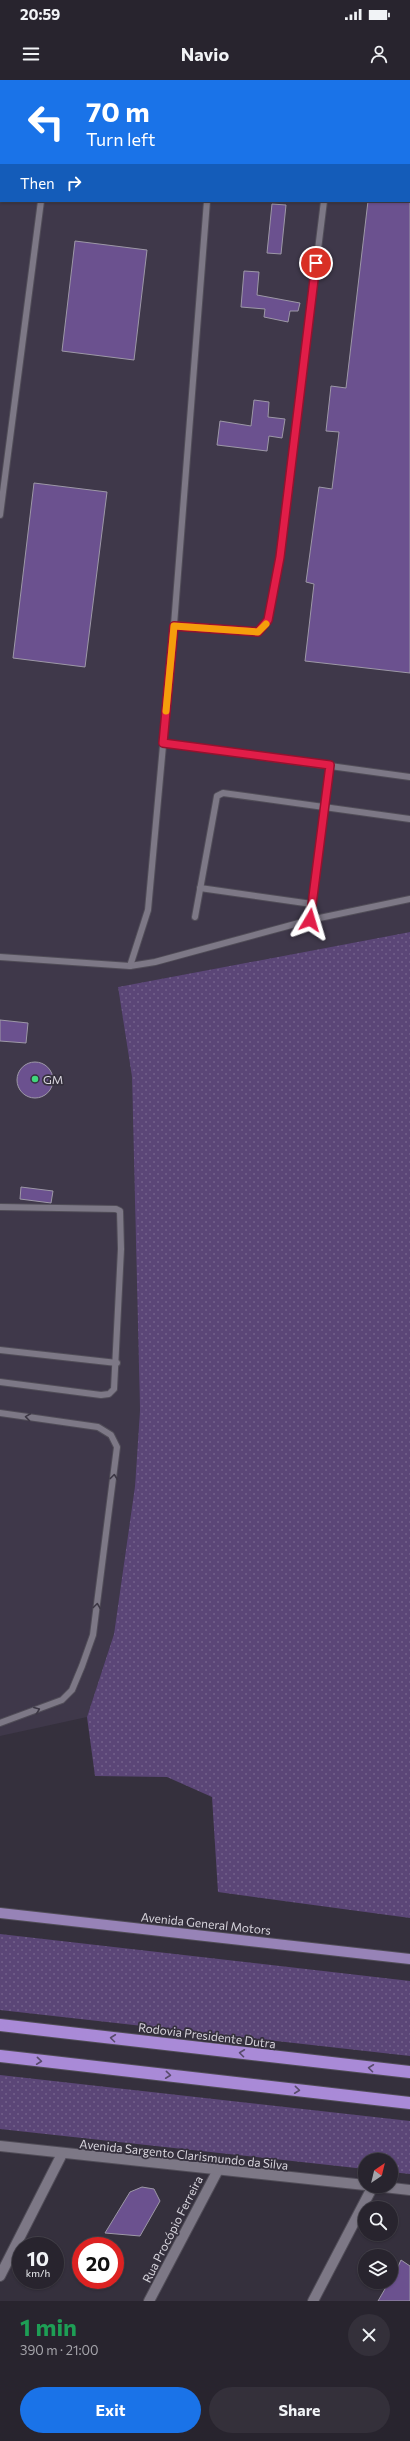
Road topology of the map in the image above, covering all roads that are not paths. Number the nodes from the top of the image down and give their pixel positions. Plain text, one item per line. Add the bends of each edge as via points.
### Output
1 (40, 202) edge
2 (207, 202) edge
3 (324, 202) edge
4 (0, 515) edge
5 (174, 626) junction
6 (163, 743) junction
7 (330, 765) junction
8 (410, 776) edge
9 (325, 807) junction
10 (410, 819) edge
11 (200, 888) junction
12 (410, 899) edge
13 (312, 904) junction
14 (195, 917) dead end
15 (310, 920) junction
16 (0, 957) edge
17 (130, 966) junction
18 (0, 1207) edge
19 (0, 1350) edge
20 (116, 1363) junction
21 (0, 1382) edge
22 (0, 1413) edge
23 (0, 1723) edge
24 (0, 1913) edge
25 (410, 1959) edge
26 (0, 2025) edge
27 (0, 2056) edge
28 (410, 2072) edge
29 (410, 2103) edge
30 (0, 2146) edge
31 (62, 2154) junction
32 (218, 2170) junction
33 (358, 2184) edge
34 (398, 2189) edge
35 (410, 2190) edge
36 (370, 2193) edge
37 (0, 2276) edge
38 (149, 2301) edge
39 (313, 2301) edge

1 - 4 lane
2 - 5 lane
3 - 5 lane via 280,557 268,620 258,632
5 - 6 lane
6 - 7 lane
6 - 17 lane via 148,910
7 - 8 lane
7 - 9 lane
9 - 10 lane
9 - 11 lane via 223,793 217,796
9 - 13 lane
11 - 13 lane
11 - 14 lane
12 - 15 lane
13 - 15 lane
15 - 17 lane via 155,962
16 - 17 lane
18 - 20 lane via 116,1209 120,1212
19 - 20 lane
20 - 21 lane via 114,1389 109,1394
23 -> 22 lane via 62,1700 72,1690 93,1634 118,1447 111,1435 98,1427
24 - 25 main road, Avenida General Motors
28 -> 26 highway, Rodovia Presidente Dutra
27 -> 29 highway
30 - 31 street, Avenida Sargento Clarismundo da Silva
31 - 32 street, Avenida Sargento Clarismundo da Silva
31 - 37 street
32 - 33 street, Avenida Sargento Clarismundo da Silva
32 - 38 street, Rua Procópio Ferreira
34 - 35 street
36 - 39 street

